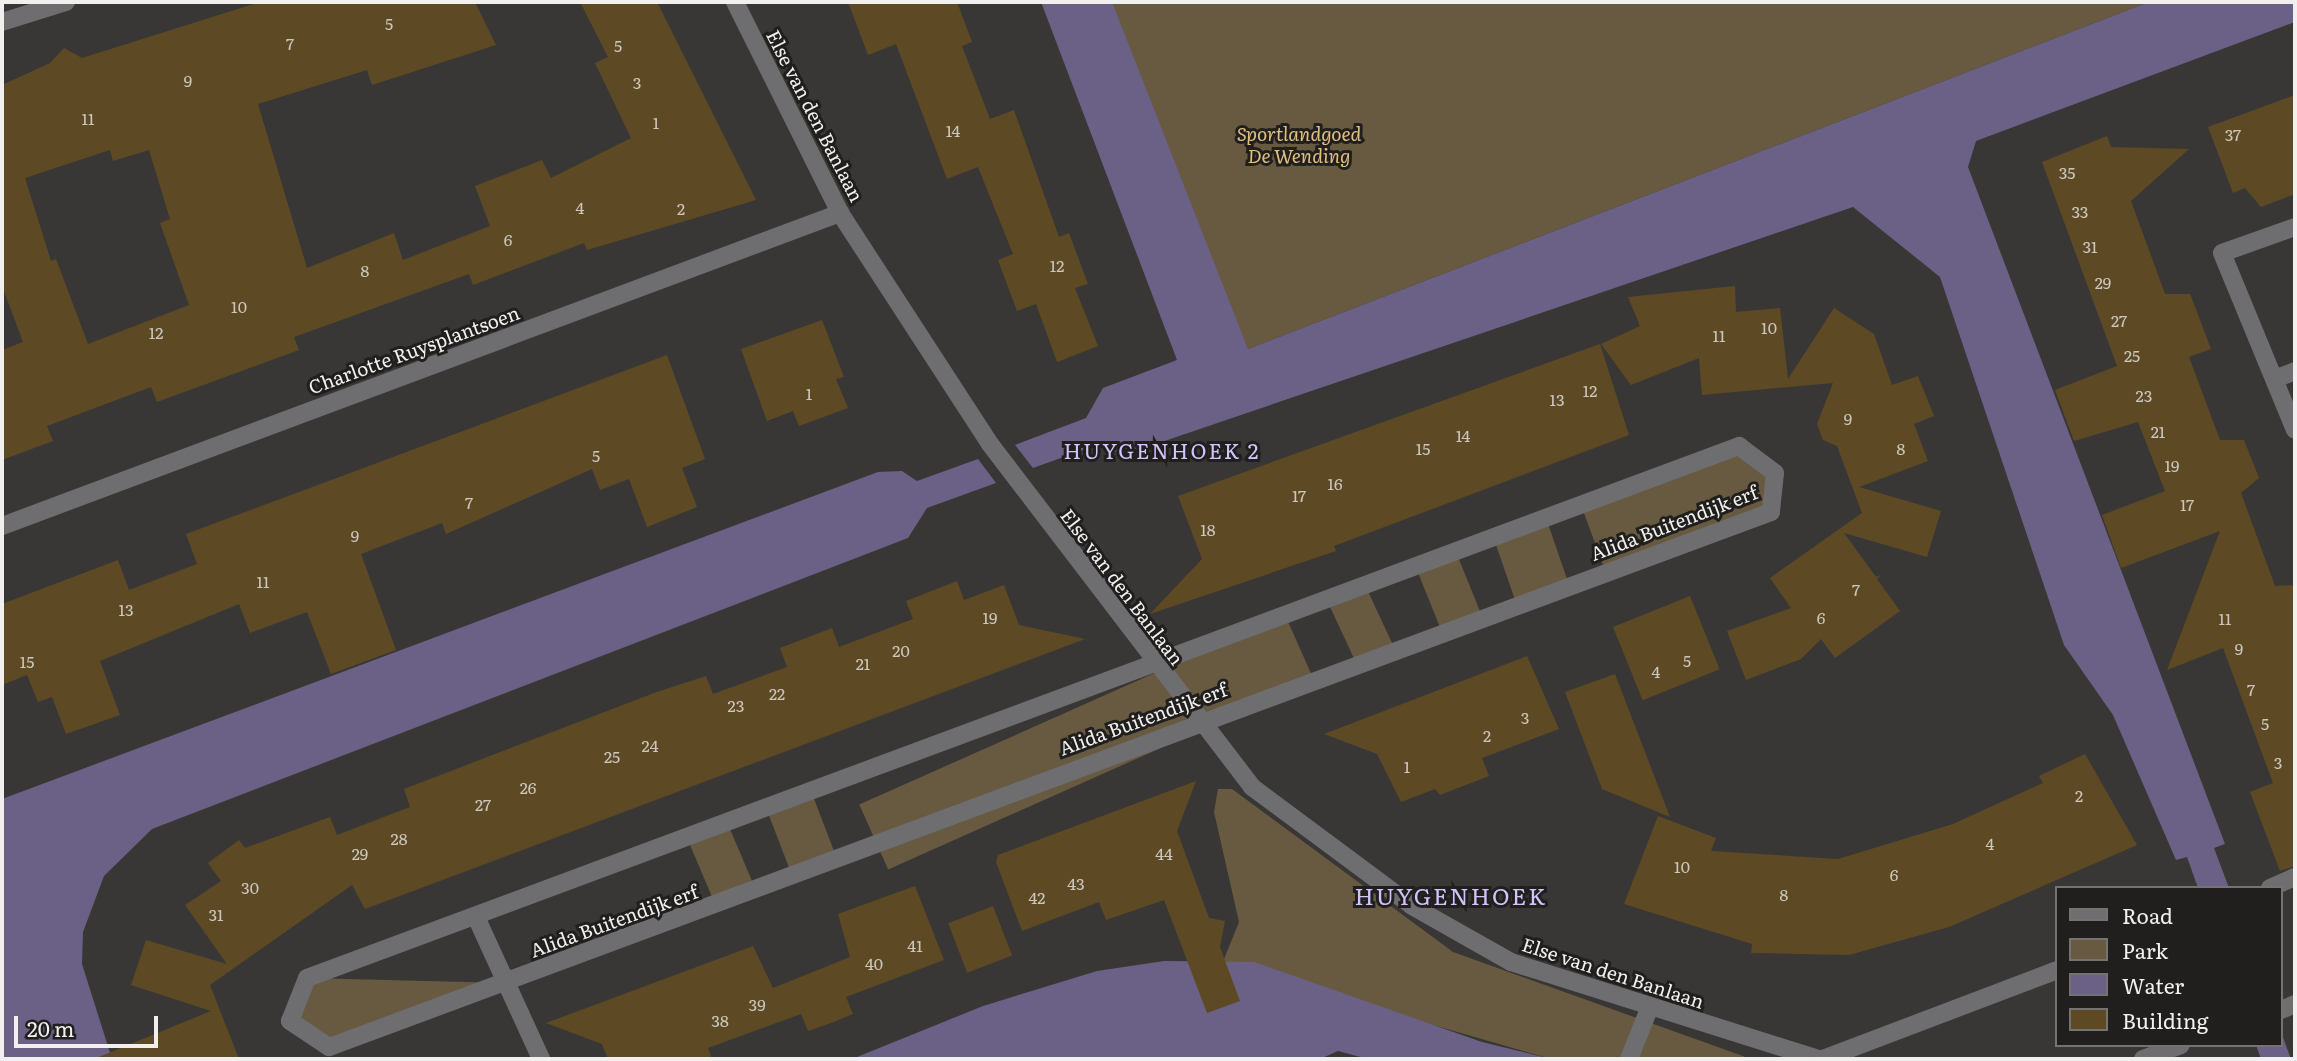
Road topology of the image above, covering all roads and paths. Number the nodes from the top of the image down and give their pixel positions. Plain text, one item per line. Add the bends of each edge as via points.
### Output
1 (66, 2) edge
2 (735, 2) edge
3 (2, 22) edge
4 (840, 214) junction
5 (2295, 227) edge
6 (2295, 371) edge
7 (2277, 378) junction
8 (2295, 430) edge
9 (2, 526) edge
10 (1155, 664) junction
11 (1196, 721) junction
12 (2295, 877) edge
13 (2275, 886) edge
14 (477, 919) junction
15 (2056, 970) edge
16 (505, 983) junction
17 (1649, 1009) junction
18 (2176, 1047) edge
19 (541, 1059) edge
20 (1629, 1059) edge
21 (1820, 1059) edge
22 (2143, 1059) edge

1 - 3 street
2 - 4 street, Else van den Banlaan
4 - 9 street, Charlotte Ruysplantsoen
4 - 10 street, Else van den Banlaan via 989,444
5 - 7 street via 2222,253
6 - 7 street
7 - 8 street
10 - 11 street, Else van den Banlaan
10 - 11 street, Alida Buitendijk erf via 1739,446 1775,473 1771,512
10 - 14 street, Alida Buitendijk erf
11 - 16 street, Alida Buitendijk erf
11 - 17 street, Else van den Banlaan via 1252,787 1412,906 1511,962
12 - 13 street
14 - 16 street
14 - 16 street, Alida Buitendijk erf via 307,978 290,1021 330,1047
15 - 21 street, Else van den Banlaan
16 - 19 street
17 - 20 street
17 - 21 street, Else van den Banlaan
18 - 22 street

